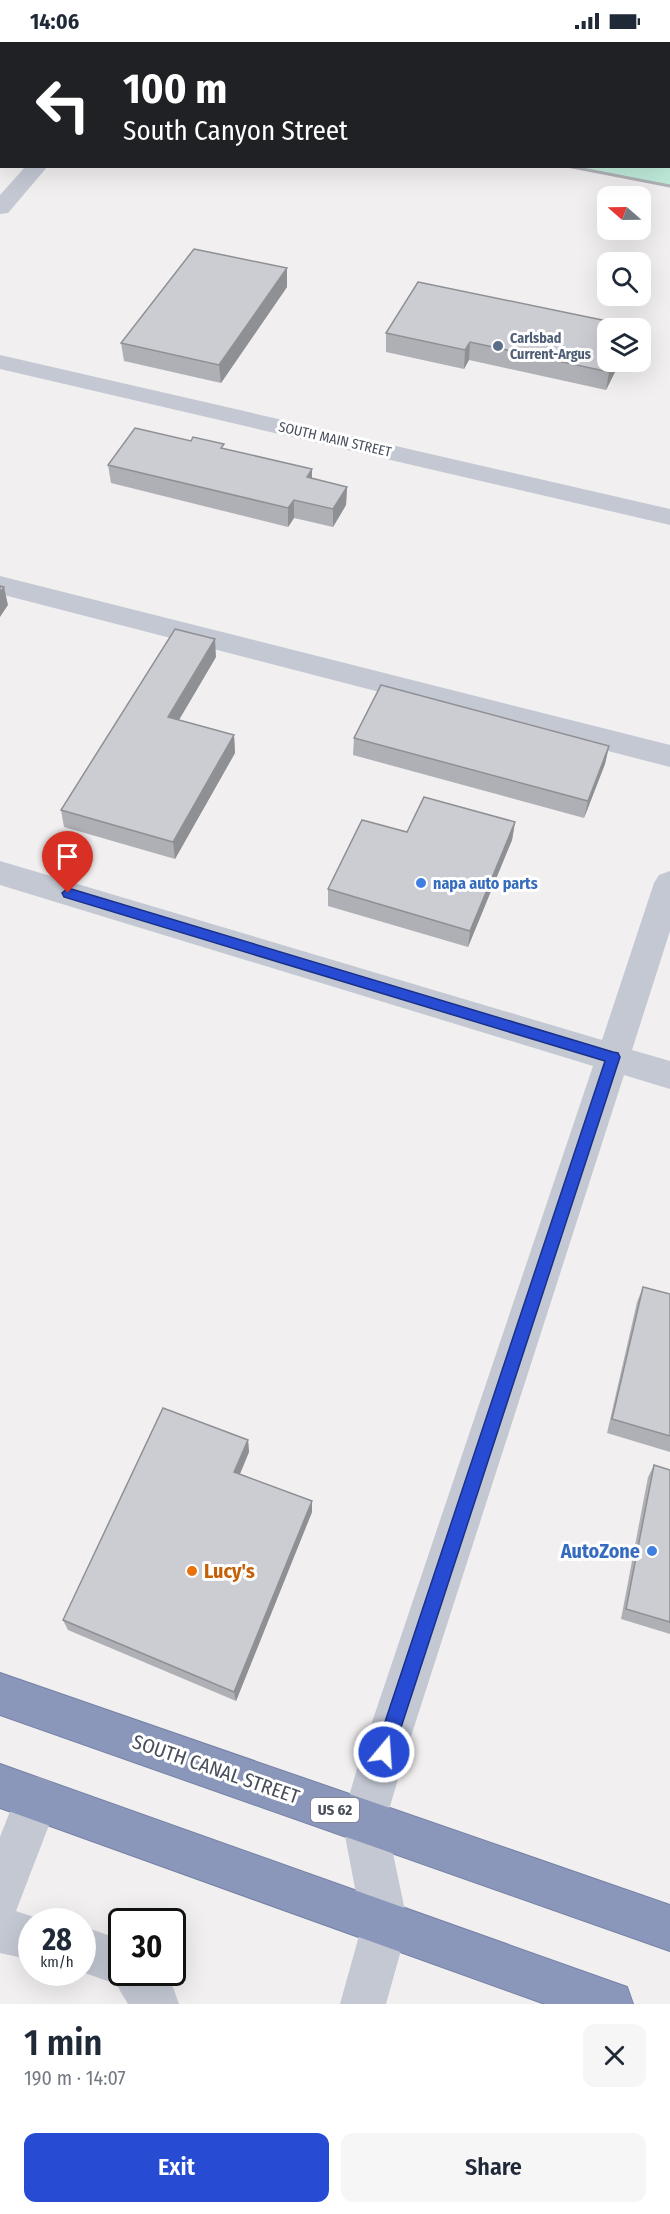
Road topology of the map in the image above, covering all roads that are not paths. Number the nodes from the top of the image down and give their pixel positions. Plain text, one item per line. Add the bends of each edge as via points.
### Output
1 (36, 168) edge
2 (0, 208) edge
3 (0, 362) edge
4 (670, 517) edge
5 (0, 585) edge
6 (670, 756) edge
7 (0, 873) edge
8 (670, 884) edge
9 (613, 1057) junction
10 (670, 1075) edge
11 (0, 1694) edge
12 (19, 1793) edge
13 (364, 1820) junction
14 (0, 1895) edge
15 (385, 1925) junction
16 (670, 1928) edge
17 (0, 1930) edge
18 (18, 1934) edge
19 (144, 1986) edge
20 (156, 2004) edge
21 (363, 2004) edge
22 (610, 2004) edge

1 - 2 street
3 - 4 street, SOUTH MAIN STREET
5 - 6 street
7 - 9 street
8 - 9 street
9 - 10 street
9 - 13 street
11 - 13 highway, SOUTH CANAL STREET / US 62
12 - 14 street
12 - 15 highway
13 - 15 street
13 - 16 highway, SOUTH CANAL STREET / US 62
15 - 21 street
15 - 22 highway
17 - 18 street
19 - 20 street

